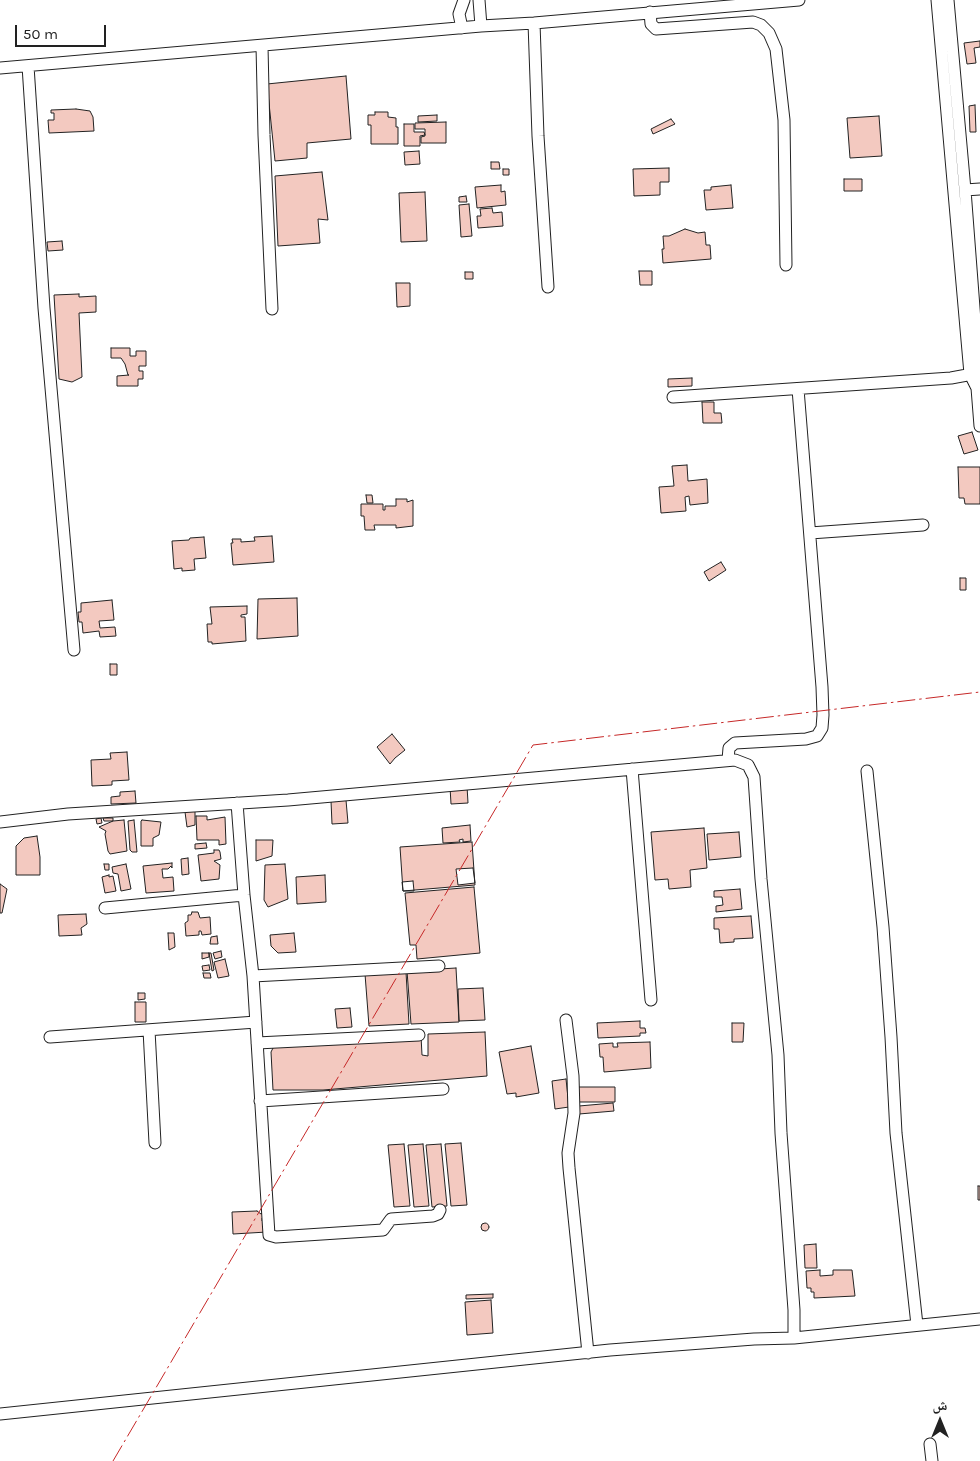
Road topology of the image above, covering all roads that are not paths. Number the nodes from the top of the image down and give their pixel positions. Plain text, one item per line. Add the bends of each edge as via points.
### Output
1 (464, 0) edge
2 (479, 0) edge
3 (799, 0) edge
4 (937, 0) edge
5 (948, 0) edge
6 (650, 12) junction
7 (534, 23) junction
8 (481, 26) junction
9 (462, 28) junction
10 (262, 46) junction
11 (28, 66) junction
12 (0, 68) edge
13 (952, 113) junction
14 (980, 189) edge
15 (965, 190) junction
16 (786, 265) dead end
17 (548, 288) dead end
18 (272, 309) dead end
19 (974, 374) edge
20 (798, 389) junction
21 (673, 397) dead end
22 (980, 426) edge
23 (923, 525) dead end
24 (810, 533) junction
25 (74, 650) dead end
26 (728, 760) junction
27 (632, 769) junction
28 (867, 771) dead end
29 (237, 803) junction
30 (0, 822) edge
31 (244, 895) junction
32 (106, 908) dead end
33 (438, 966) dead end
34 (252, 976) junction
35 (651, 1000) dead end
36 (566, 1020) dead end
37 (256, 1022) junction
38 (149, 1030) junction
39 (419, 1034) dead end
40 (50, 1037) dead end
41 (257, 1043) junction
42 (443, 1089) dead end
43 (260, 1101) junction
44 (154, 1143) dead end
45 (440, 1210) dead end
46 (980, 1319) edge
47 (917, 1325) junction
48 (794, 1338) junction
49 (588, 1352) junction
50 (0, 1414) edge
51 (930, 1444) dead end
52 (932, 1461) edge

1 - 9 street via 459,14
2 - 8 street
3 - 6 street
4 - 13 street
5 - 13 street
6 - 7 street
6 - 16 street via 650,24 656,29 753,22 769,33 776,49 784,120
7 - 8 street
7 - 17 street
8 - 9 street
9 - 10 street
10 - 11 street
10 - 18 street
11 - 12 street
11 - 25 street via 44,308
13 - 15 street
13 - 19 street
14 - 15 street
15 - 19 street
19 - 20 street
19 - 22 street
20 - 21 street
20 - 24 street
23 - 24 street
24 - 26 street via 822,728 817,736 806,739 735,743 729,748
26 - 27 street
26 - 48 street via 748,765 754,777 778,1055
27 - 29 street
27 - 35 street
28 - 47 street via 883,928 896,1133
29 - 30 street via 68,814
29 - 31 street
31 - 32 street
31 - 34 street
33 - 34 street
34 - 37 street
36 - 49 street via 574,1113 568,1160
37 - 38 street
37 - 41 street
38 - 40 street
38 - 44 street
39 - 41 street
41 - 43 street
42 - 43 street
43 - 45 street via 270,1236 383,1230 391,1219 433,1216
46 - 47 street
47 - 48 street
48 - 49 street
49 - 50 street
51 - 52 street

